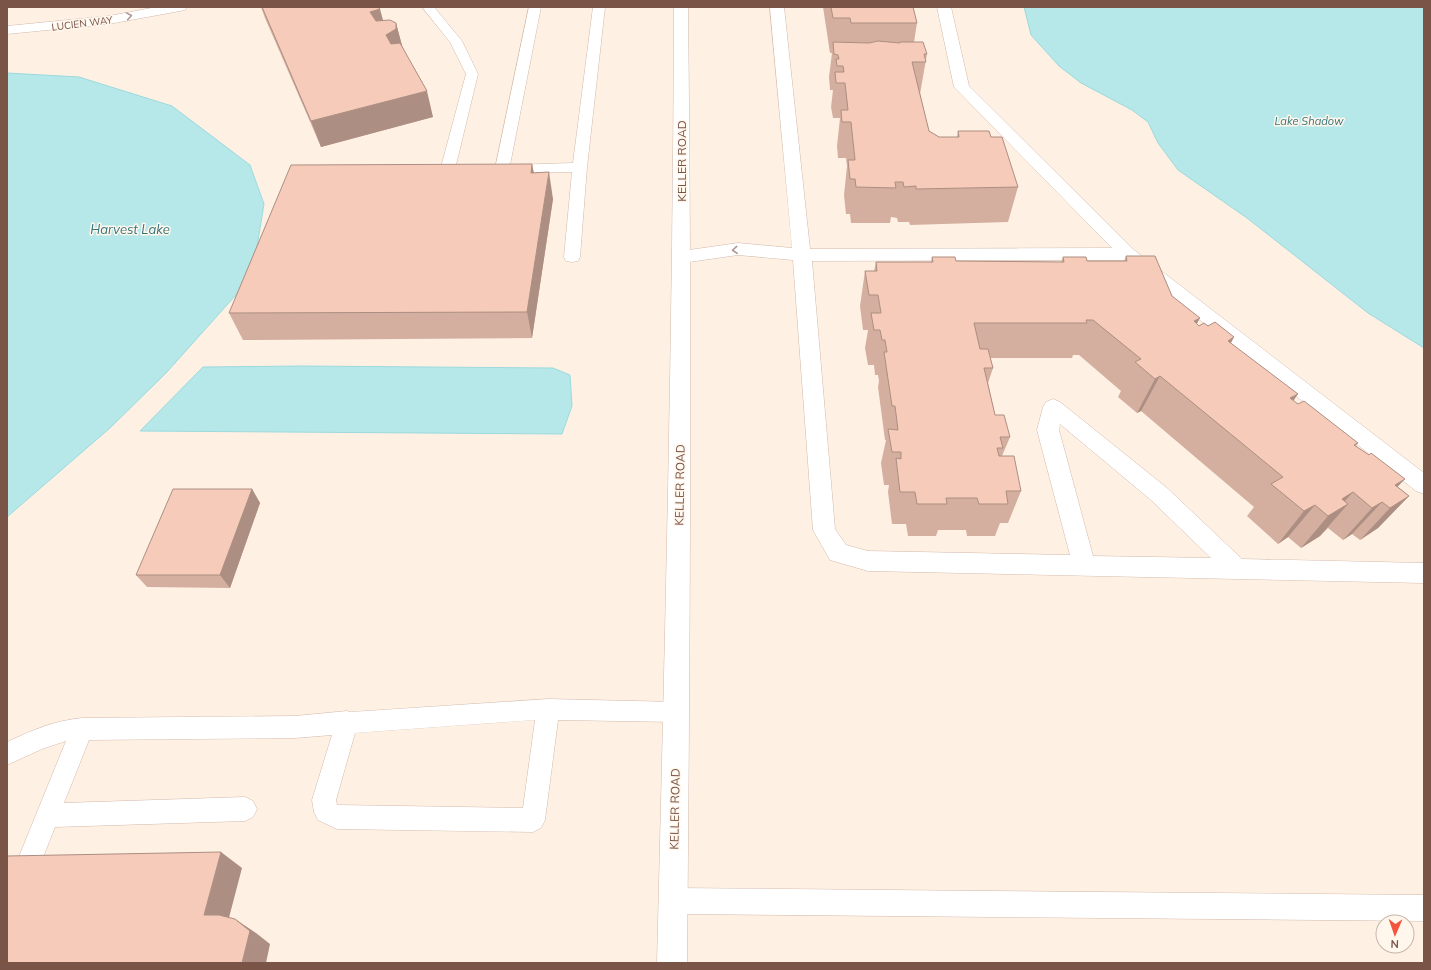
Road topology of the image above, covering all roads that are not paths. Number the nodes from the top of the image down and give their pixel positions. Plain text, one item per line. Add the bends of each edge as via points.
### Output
1 (108, 7) edge
2 (180, 7) edge
3 (428, 7) edge
4 (535, 7) edge
5 (599, 7) edge
6 (681, 7) edge
7 (778, 7) edge
8 (944, 7) edge
9 (7, 19) edge
10 (7, 30) edge
11 (580, 167) junction
12 (502, 169) junction
13 (1128, 254) junction
14 (802, 255) junction
15 (572, 257) dead end
16 (682, 257) junction
17 (1424, 485) edge
18 (1084, 565) junction
19 (1237, 569) junction
20 (1424, 573) edge
21 (548, 709) junction
22 (676, 712) junction
23 (347, 722) junction
24 (82, 730) junction
25 (7, 754) edge
26 (245, 809) dead end
27 (48, 815) junction
28 (674, 901) junction
29 (1424, 908) edge
30 (7, 917) edge
31 (672, 963) edge

1 - 9 street, LUCIEN WAY
10 -> 2 street, LUCIEN WAY via 109,20
3 - 12 lane via 456,41 472,74 448,166 454,170
4 - 12 lane
5 - 11 lane
6 - 16 street, KELLER ROAD
7 - 14 street
8 - 13 street via 962,87
11 - 12 lane
11 - 15 lane
13 - 14 street
13 - 17 street
14 - 16 street via 739,264
14 - 18 street via 824,530 838,553 868,561
16 - 22 street, KELLER ROAD
18 - 19 street
18 - 19 street via 1048,430 1052,407 1159,494
19 - 20 street
21 - 22 lane
21 - 23 lane
21 - 23 lane via 533,820 337,817 326,812 324,800
22 - 28 street, KELLER ROAD
23 - 24 lane via 295,727
24 - 25 lane via 61,731
24 - 27 lane
26 - 27 lane
27 - 30 lane
28 - 29 lane
28 - 31 street, KELLER ROAD

